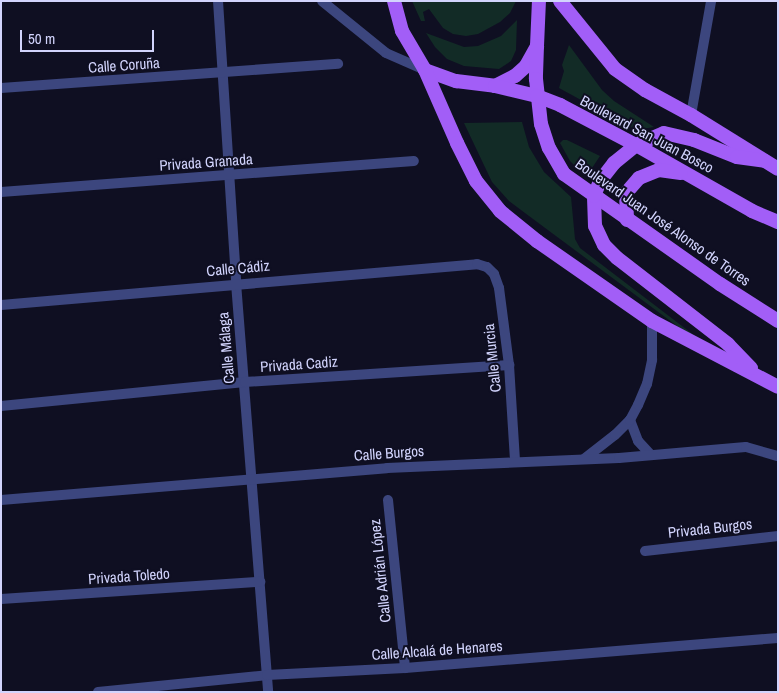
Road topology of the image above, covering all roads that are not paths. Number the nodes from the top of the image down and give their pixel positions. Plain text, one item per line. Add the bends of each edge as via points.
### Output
1 (218, 1) edge
2 (322, 1) edge
3 (394, 1) edge
4 (539, 1) edge
5 (560, 1) edge
6 (710, 1) edge
7 (537, 46) junction
8 (338, 64) dead end
9 (425, 70) junction
10 (223, 73) junction
11 (495, 86) junction
12 (1, 88) edge
13 (537, 96) junction
14 (691, 115) junction
15 (636, 145) junction
16 (414, 161) dead end
17 (764, 161) junction
18 (778, 169) edge
19 (689, 174) junction
20 (230, 175) junction
21 (1, 192) edge
22 (594, 196) junction
23 (627, 220) junction
24 (778, 222) edge
25 (477, 264) joint
26 (236, 283) junction
27 (1, 305) edge
28 (652, 321) junction
29 (778, 321) edge
30 (509, 365) junction
31 (760, 378) junction
32 (244, 382) junction
33 (778, 387) edge
34 (1, 406) edge
35 (630, 420) junction
36 (651, 454) junction
37 (778, 456) edge
38 (584, 459) junction
39 (515, 461) junction
40 (252, 480) junction
41 (1, 500) edge
42 (388, 500) dead end
43 (778, 536) edge
44 (645, 551) dead end
45 (260, 582) junction
46 (1, 599) edge
47 (778, 638) edge
48 (405, 668) junction
49 (266, 675) junction
50 (98, 692) edge
51 (268, 692) edge

1 - 10 street, Calle Málaga
2 - 9 street via 386,53
3 - 9 main road via 402,31
4 - 7 main road, Boulevard Juan José Alonso de Torres
5 - 14 main road via 615,69
6 - 14 street
7 - 11 main road via 526,66
7 - 13 main road, Boulevard Juan José Alonso de Torres
8 - 10 street, Calle Coruña
9 - 11 main road, Boulevard San Juan Bosco via 456,81
9 - 28 main road via 476,181 500,211 537,241
10 - 12 street, Calle Coruña
10 - 20 street, Calle Málaga
11 - 13 main road, Boulevard San Juan Bosco
13 - 15 main road, Boulevard San Juan Bosco
13 - 22 main road, Boulevard Juan José Alonso de Torres via 543,133 558,164 564,174
14 - 17 main road
15 - 17 main road via 664,133 694,140 737,157
15 - 19 main road, Boulevard San Juan Bosco
15 - 22 main road via 607,171
16 - 20 street, Privada Granada
17 - 18 main road
19 - 23 main road via 659,170 639,178 626,193
19 - 24 main road, Boulevard San Juan Bosco via 752,211
20 - 21 street, Privada Granada
20 - 26 street, Calle Málaga
22 - 23 main road, Boulevard Juan José Alonso de Torres
22 - 31 main road via 595,226 604,245 728,344
23 - 29 main road, Boulevard Juan José Alonso de Torres
25 - 26 street, Calle Cádiz
25 - 30 street, Calle Murcia via 494,274 499,288
26 - 27 street, Calle Cádiz
26 - 32 street, Calle Málaga
28 - 31 main road
28 - 35 street via 652,360 647,384
30 - 32 street, Privada Cadiz
30 - 39 street, Calle Murcia
31 - 33 main road
32 - 34 street, Privada Cadiz
32 - 40 street, Calle Málaga
35 - 36 street via 638,441
35 - 38 street
36 - 37 street, Calle Burgos via 746,447
36 - 38 street, Calle Burgos
38 - 39 street, Calle Burgos
39 - 40 street, Calle Burgos
40 - 41 street, Calle Burgos
40 - 45 street, Calle Málaga
42 - 48 street, Calle Adrián López
43 - 44 street, Privada Burgos
45 - 46 street, Privada Toledo
45 - 49 street, Calle Málaga
47 - 48 street, Calle Alcalá de Henares
48 - 49 street, Calle Alcalá de Henares
49 - 50 street, Calle Alcalá de Henares
49 - 51 street, Calle Málaga

